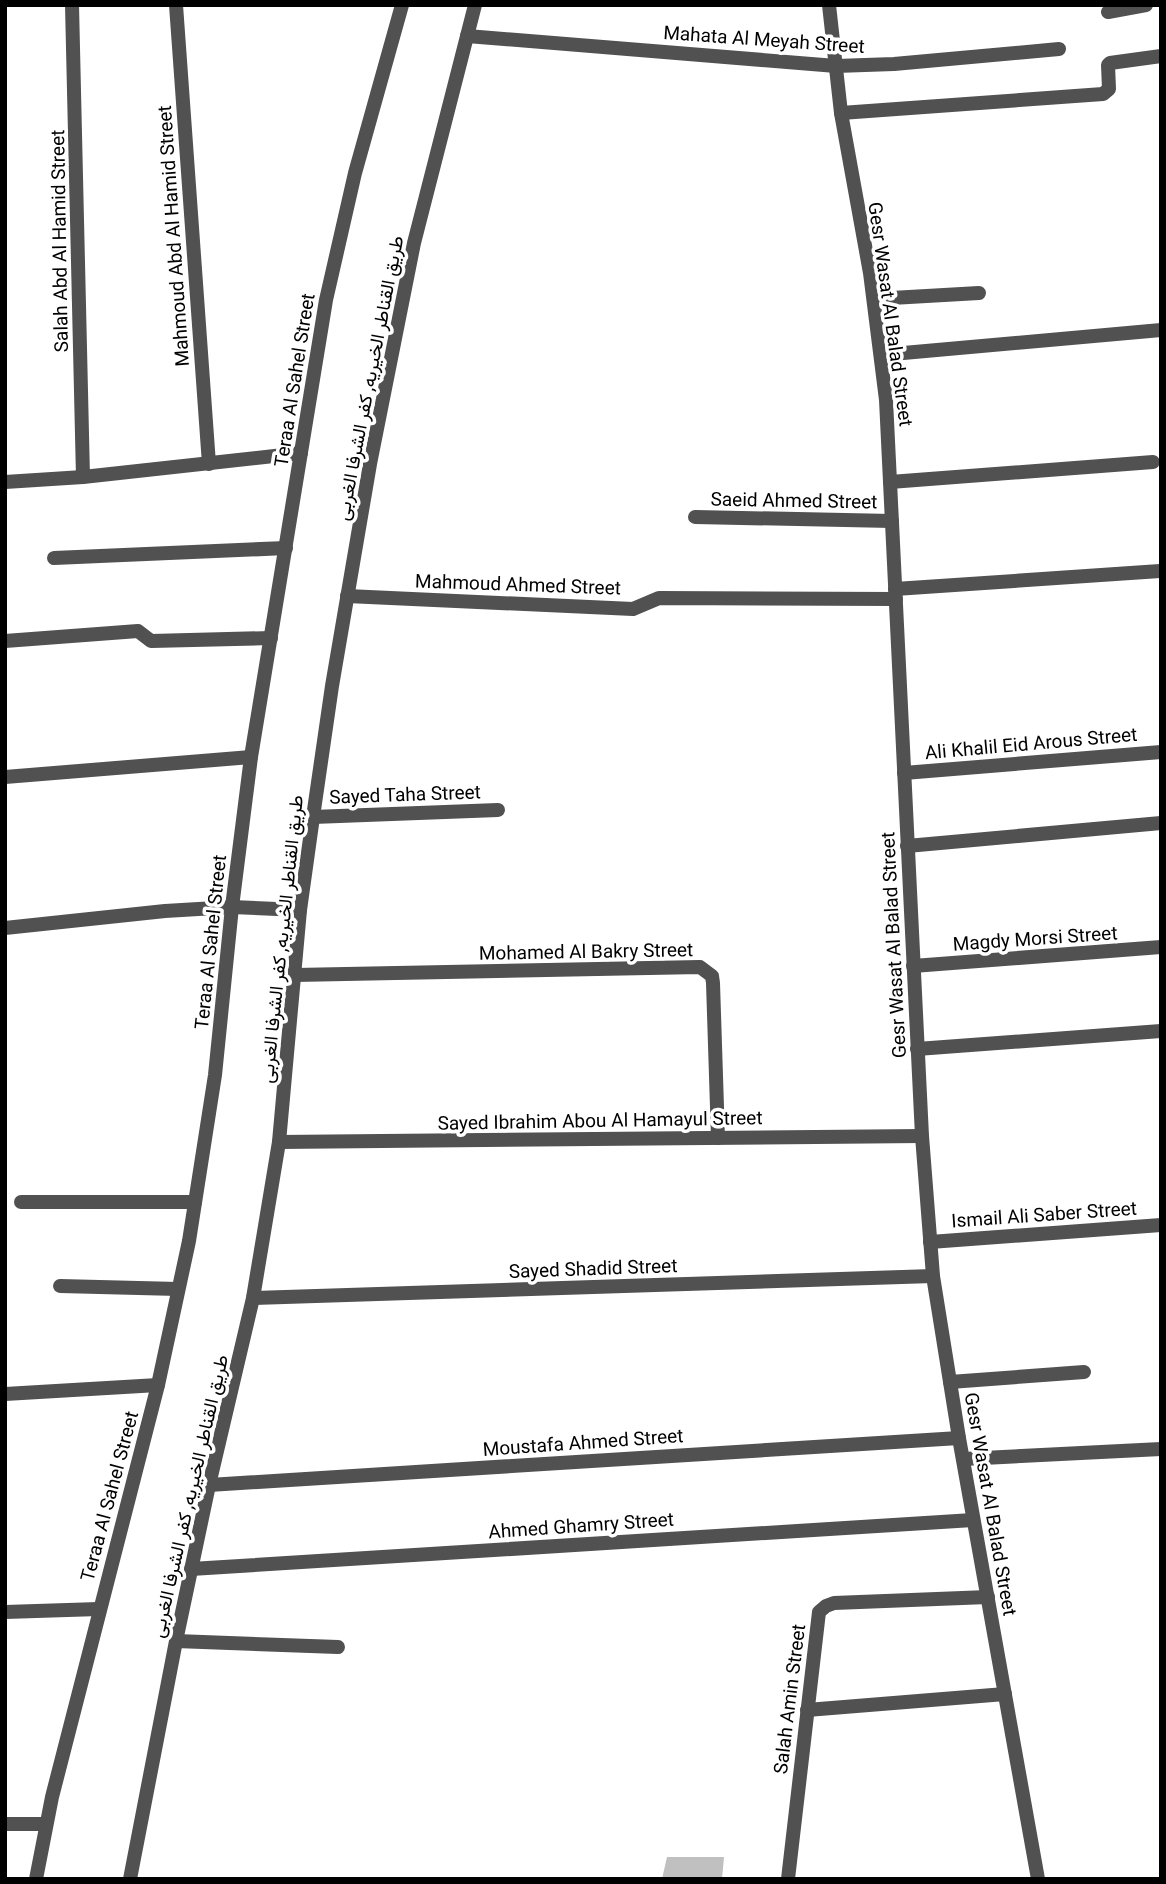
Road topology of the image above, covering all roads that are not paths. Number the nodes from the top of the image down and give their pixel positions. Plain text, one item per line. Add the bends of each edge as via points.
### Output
1 (72, 5) edge
2 (176, 5) edge
3 (402, 5) edge
4 (829, 5) edge
5 (1146, 5) edge
6 (474, 6) edge
7 (1108, 12) dead end
8 (467, 36) junction
9 (1059, 48) dead end
10 (1161, 56) edge
11 (836, 66) junction
12 (841, 113) junction
13 (979, 293) dead end
14 (874, 299) junction
15 (1161, 330) edge
16 (881, 355) junction
17 (301, 453) junction
18 (1153, 462) dead end
19 (209, 464) junction
20 (83, 477) junction
21 (5, 482) edge
22 (890, 482) junction
23 (695, 517) dead end
24 (892, 521) junction
25 (286, 548) junction
26 (54, 558) dead end
27 (1160, 571) edge
28 (895, 594) junction
29 (347, 596) junction
30 (271, 638) junction
31 (5, 641) edge
32 (1161, 752) edge
33 (251, 757) junction
34 (904, 773) junction
35 (5, 777) edge
36 (498, 810) dead end
37 (313, 817) junction
38 (1161, 823) edge
39 (907, 846) junction
40 (232, 907) junction
41 (300, 910) junction
42 (5, 928) edge
43 (1161, 947) edge
44 (913, 966) junction
45 (295, 975) junction
46 (1161, 1031) edge
47 (917, 1049) junction
48 (922, 1136) junction
49 (718, 1138) junction
50 (279, 1142) junction
51 (21, 1202) dead end
52 (195, 1202) junction
53 (1161, 1224) edge
54 (930, 1242) junction
55 (933, 1276) junction
56 (60, 1286) dead end
57 (178, 1289) junction
58 (253, 1298) junction
59 (1084, 1372) dead end
60 (950, 1382) junction
61 (158, 1385) junction
62 (5, 1394) edge
63 (959, 1438) junction
64 (1161, 1449) edge
65 (963, 1459) junction
66 (209, 1485) junction
67 (973, 1520) junction
68 (191, 1569) junction
69 (988, 1597) junction
70 (99, 1609) junction
71 (5, 1612) edge
72 (176, 1641) junction
73 (338, 1647) dead end
74 (1005, 1694) junction
75 (807, 1710) junction
76 (5, 1824) edge
77 (46, 1824) junction
78 (36, 1879) edge
79 (130, 1879) edge
80 (789, 1879) edge
81 (1038, 1879) edge

1 - 20 street, Salah Abd Al Hamid Street
2 - 19 street, Mahmoud Abd Al Hamid Street
3 - 17 street, Teraa Al Sahel Street via 339,236
4 - 11 street, Gesr Wasat Al Balad Street
5 - 7 street
6 - 8 street, طريق القناطر الخيريه, كفر الشرفا الغربى
8 - 11 street, Mahata Al Meyah Street
8 - 29 street, طريق القناطر الخيريه, كفر الشرفا الغربى via 414,243
9 - 11 street, Mahata Al Meyah Street
10 - 12 street via 1110,63 1110,89 1103,94
11 - 12 street, Gesr Wasat Al Balad Street
12 - 14 street, Gesr Wasat Al Balad Street
13 - 14 street
14 - 16 street, Gesr Wasat Al Balad Street
15 - 16 street
16 - 22 street, Gesr Wasat Al Balad Street
17 - 19 street
17 - 25 street, Teraa Al Sahel Street
18 - 22 street
19 - 20 street
20 - 21 street
22 - 24 street, Gesr Wasat Al Balad Street
23 - 24 street, Saeid Ahmed Street
24 - 28 street, Gesr Wasat Al Balad Street
25 - 26 street
25 - 30 street, Teraa Al Sahel Street
27 - 28 street, Mahmoud Ahmed Street
28 - 29 street, Mahmoud Ahmed Street via 659,598 633,608
28 - 34 street, Gesr Wasat Al Balad Street
29 - 37 street, طريق القناطر الخيريه, كفر الشرفا الغربى
30 - 31 street via 151,641 138,631
30 - 33 street, Teraa Al Sahel Street
32 - 34 street, Ali Khalil Eid Arous Street
33 - 35 street
33 - 40 street, Teraa Al Sahel Street
34 - 39 street, Gesr Wasat Al Balad Street
36 - 37 street, Sayed Taha Street
37 - 41 street, طريق القناطر الخيريه, كفر الشرفا الغربى
38 - 39 street
39 - 44 street, Gesr Wasat Al Balad Street
40 - 41 street
40 - 42 street
40 - 52 street, Teraa Al Sahel Street via 215,1075
41 - 45 street, طريق القناطر الخيريه, كفر الشرفا الغربى
43 - 44 street, Magdy Morsi Street
44 - 47 street, Gesr Wasat Al Balad Street
45 - 49 street, Mohamed Al Bakry Street via 700,967 707,970 713,983
45 - 50 street, طريق القناطر الخيريه, كفر الشرفا الغربى
46 - 47 street
47 - 48 street, Gesr Wasat Al Balad Street
48 - 49 street, Sayed Ibrahim Abou Al Hamayul Street
48 - 54 street, Gesr Wasat Al Balad Street
49 - 50 street, Sayed Ibrahim Abou Al Hamayul Street
50 - 58 street, طريق القناطر الخيريه, كفر الشرفا الغربى
51 - 52 street
52 - 57 street, Teraa Al Sahel Street
53 - 54 street, Ismail Ali Saber Street
54 - 55 street, Gesr Wasat Al Balad Street
55 - 58 street, Sayed Shadid Street
55 - 60 street, Gesr Wasat Al Balad Street
56 - 57 street
57 - 61 street, Teraa Al Sahel Street
58 - 66 street, طريق القناطر الخيريه, كفر الشرفا الغربى
59 - 60 street
60 - 63 street, Gesr Wasat Al Balad Street
61 - 62 street
61 - 70 street, Teraa Al Sahel Street
63 - 65 street, Gesr Wasat Al Balad Street
63 - 66 street, Moustafa Ahmed Street
64 - 65 street
65 - 67 street, Gesr Wasat Al Balad Street
66 - 68 street, طريق القناطر الخيريه, كفر الشرفا الغربى
67 - 68 street, Ahmed Ghamry Street
67 - 69 street, Gesr Wasat Al Balad Street
68 - 72 street, طريق القناطر الخيريه, كفر الشرفا الغربى
69 - 74 street, Gesr Wasat Al Balad Street
69 - 75 street, Salah Amin Street via 826,1606 817,1620
70 - 71 street
70 - 77 street, Teraa Al Sahel Street
72 - 73 street
72 - 79 street, طريق القناطر الخيريه, كفر الشرفا الغربى
74 - 75 street
74 - 81 street, Gesr Wasat Al Balad Street
75 - 80 street, Salah Amin Street
76 - 77 street
77 - 78 street, Teraa Al Sahel Street

